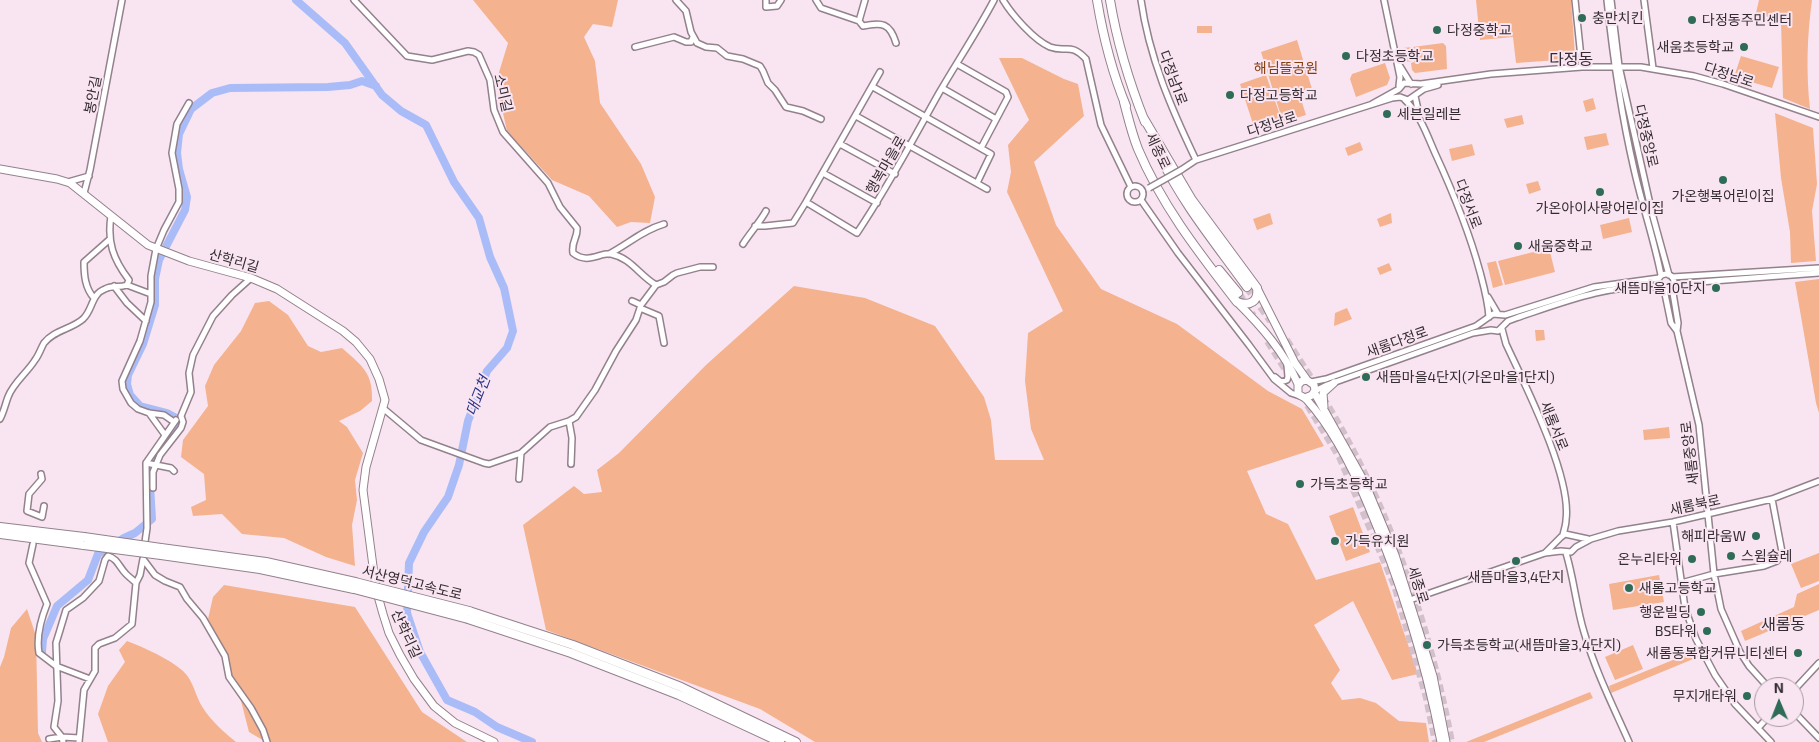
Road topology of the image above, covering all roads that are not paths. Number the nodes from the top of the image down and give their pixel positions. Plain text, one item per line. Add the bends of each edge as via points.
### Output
1 (122, 0) edge
2 (354, 0) edge
3 (670, 0) edge
4 (766, 0) edge
5 (781, 0) edge
6 (816, 0) edge
7 (865, 0) edge
8 (994, 0) edge
9 (1003, 0) edge
10 (1097, 0) edge
11 (1110, 0) edge
12 (1141, 0) edge
13 (1384, 0) edge
14 (1575, 0) edge
15 (1606, 0) edge
16 (1611, 0) edge
17 (1644, 0) edge
18 (676, 1) edge
19 (859, 21) junction
20 (693, 37) junction
21 (896, 43) dead end
22 (635, 47) dead end
23 (1396, 61) junction
24 (957, 64) junction
25 (1616, 66) junction
26 (1582, 67) junction
27 (1653, 68) junction
28 (880, 72) dead end
29 (1451, 81) junction
30 (1411, 84) junction
31 (873, 87) junction
32 (942, 88) junction
33 (1399, 88) junction
34 (1415, 95) junction
35 (1402, 99) junction
36 (1124, 102) junction
37 (189, 103) dead end
38 (1372, 104) junction
39 (856, 116) junction
40 (926, 117) junction
41 (1143, 118) junction
42 (1819, 118) edge
43 (821, 119) dead end
44 (996, 119) junction
45 (1424, 128) junction
46 (840, 144) junction
47 (910, 146) junction
48 (981, 148) junction
49 (1196, 160) junction
50 (0, 169) edge
51 (823, 173) junction
52 (894, 174) junction
53 (89, 176) junction
54 (68, 182) junction
55 (977, 183) junction
56 (1131, 187) junction
57 (987, 189) dead end
58 (1142, 191) junction
59 (84, 193) junction
60 (1141, 200) junction
61 (806, 202) junction
62 (877, 203) junction
63 (766, 211) dead end
64 (111, 216) junction
65 (664, 224) dead end
66 (755, 226) junction
67 (110, 239) junction
68 (743, 244) dead end
69 (160, 251) junction
70 (609, 254) junction
71 (713, 267) dead end
72 (1819, 268) edge
73 (1819, 273) edge
74 (1670, 276) junction
75 (1660, 277) junction
76 (251, 278) junction
77 (656, 285) junction
78 (114, 286) junction
79 (127, 286) junction
80 (1672, 286) junction
81 (1246, 287) tunnel mouth
82 (1257, 288) junction
83 (1662, 288) junction
84 (1484, 290) junction
85 (1238, 293) tunnel mouth
86 (150, 294) junction
87 (94, 298) junction
88 (632, 301) dead end
89 (1238, 302) junction
90 (641, 306) junction
91 (1499, 315) junction
92 (1488, 318) junction
93 (146, 320) junction
94 (1503, 327) junction
95 (1493, 331) junction
96 (1677, 331) junction
97 (664, 343) dead end
98 (1506, 344) junction
99 (1285, 359) junction
100 (1272, 376) junction
101 (1309, 381) junction
102 (1334, 383) junction
103 (1298, 386) junction
104 (1314, 392) junction
105 (1303, 397) junction
106 (384, 409) junction
107 (1324, 410) junction
108 (149, 414) junction
109 (182, 416) junction
110 (0, 419) edge
111 (569, 421) junction
112 (174, 422) junction
113 (165, 435) junction
114 (520, 453) junction
115 (146, 463) junction
116 (570, 464) dead end
117 (156, 465) junction
118 (174, 471) dead end
119 (41, 474) dead end
120 (519, 479) dead end
121 (1819, 481) edge
122 (153, 488) dead end
123 (1772, 498) junction
124 (44, 506) dead end
125 (1709, 514) junction
126 (42, 517) junction
127 (1672, 522) junction
128 (40, 524) dead end
129 (0, 527) edge
130 (0, 534) edge
131 (1565, 535) junction
132 (1574, 537) junction
133 (1591, 539) junction
134 (84, 541) junction
135 (1558, 541) junction
136 (33, 544) dead end
137 (1576, 547) junction
138 (1566, 552) junction
139 (1545, 553) junction
140 (143, 559) junction
141 (1714, 574) junction
142 (136, 583) junction
143 (1681, 583) junction
144 (1407, 601) junction
145 (468, 615) junction
146 (1819, 663) edge
147 (56, 666) junction
148 (1759, 677) edge
149 (90, 679) junction
150 (1804, 679) edge
151 (1804, 722) edge
152 (1758, 728) joint
153 (1818, 736) edge
154 (49, 739) dead end
155 (62, 740) edge
156 (79, 740) edge
157 (267, 742) edge
158 (494, 742) edge
159 (780, 742) edge
160 (796, 742) edge
161 (1441, 742) edge
162 (1446, 742) edge
163 (1629, 742) edge
164 (1771, 742) edge
165 (1812, 742) edge

1 - 53 street, 봉안길
2 - 70 street, 소미길 via 407,56 432,60 468,51 479,55 490,80 494,110 502,132 548,183 560,207 577,228 574,253 587,258
3 - 18 street
4 - 5 street via 766,7 777,6
6 - 19 street via 821,8
7 - 19 street
8 - 24 street, 행복마을로
9 - 56 street via 1039,40 1052,48 1071,48 1086,59 1100,125
10 - 36 highway, 세종로 via 1102,31
11 - 41 highway, 세종로 via 1114,28
12 - 49 street, 다정남1로 via 1153,57
13 - 23 street
14 - 26 street
15 - 25 street, 다정중앙로
16 - 25 street, 다정중앙로
17 - 27 street
18 - 20 street via 686,11
19 - 21 street via 863,26 888,26
20 - 22 street via 691,42 674,37
20 - 43 street via 701,45 717,48 727,56 760,66 786,107
23 - 30 street
23 - 33 street
24 - 32 street, 행복마을로
24 - 44 street via 1006,92 1008,97
25 - 26 street, 다정남로
25 - 27 street, 다정남로
25 - 74 street, 다정중앙로
25 - 75 street, 다정중앙로 via 1634,171
26 - 29 street, 다정남로 via 1491,74
27 - 42 street, 다정남로 via 1723,84
28 - 31 street
29 - 30 street
29 - 34 street
30 - 33 street via 1404,83
30 - 34 street
31 - 39 street
31 - 40 street
32 - 40 street, 행복마을로
32 - 44 street
33 - 35 street
33 - 38 street
34 - 35 street via 1412,99
34 - 45 street
35 - 38 street via 1392,98
35 - 45 street via 1412,107
36 - 85 highway, 세종로 via 1160,185 1199,245
36 - 89 highway via 1138,148 1160,192 1179,224
37 - 69 street via 177,124 172,153 179,202 164,230
38 - 49 street, 다정남로
39 - 46 street
39 - 47 street
40 - 47 street, 행복마을로
40 - 48 street
41 - 81 highway, 세종로 via 1171,180
41 - 82 highway via 1192,200
44 - 48 street
45 - 84 street, 다정서로 via 1459,210
46 - 51 street
46 - 52 street
47 - 52 street, 행복마을로
47 - 55 street
48 - 55 street via 991,154
49 - 58 street, 다정남로, bridge
50 - 54 main road, 산학리길
51 - 61 street
51 - 62 street
52 - 62 street, 행복마을로
53 - 54 street
53 - 59 street, 봉안길
54 - 59 main road, 산학리길
55 - 57 street
56 - 58 street via 1138,186
56 - 60 street via 1127,192 1129,200
58 - 60 street
59 - 64 main road, 산학리길
60 - 100 street
61 - 62 street, 행복마을로 via 857,233
61 - 66 street via 793,223
63 - 66 street
64 - 67 street
64 - 69 main road, 산학리길
65 - 70 street, 소미길 via 646,230
66 - 68 street
67 - 79 street via 120,268 129,280
67 - 87 street via 84,262 85,278
69 - 76 main road, 산학리길
69 - 86 street via 151,276
70 - 77 street via 626,259
71 - 77 street via 677,273
72 - 74 street
73 - 80 street
74 - 75 street
74 - 80 street, 다정중앙로
75 - 83 street, 다정중앙로 via 1658,281
75 - 91 street via 1594,288
76 - 106 main road, 산학리길 via 290,296 356,342 375,367 385,400
76 - 109 street via 214,316 192,356 189,373 191,392
77 - 90 street
78 - 79 street
78 - 87 street via 102,290
78 - 93 street
79 - 86 street
80 - 83 street
80 - 96 street, 새롬중앙로
82 - 89 highway via 1256,300 1245,305
82 - 101 main road via 1295,363
83 - 94 street via 1648,286 1597,293 1524,316
83 - 96 street, 새롬중앙로 via 1671,323
84 - 91 street
84 - 92 street
86 - 93 street
87 - 110 street via 84,318 44,343 8,396
88 - 90 street
89 - 99 main road via 1262,327
90 - 97 street via 659,316
90 - 111 street via 589,400
91 - 92 street via 1493,314
91 - 94 street via 1504,320
92 - 95 street via 1487,324
92 - 101 street, 새롬다정로 via 1458,333 1326,379
93 - 108 street via 122,381 131,403
94 - 95 street
94 - 98 street, 새롬서로
95 - 98 street
95 - 102 street, 새롬다정로 via 1473,333
96 - 125 street, 새롬중앙로 via 1699,425
98 - 131 street, 새롬서로 via 1560,473 1567,519
99 - 100 street via 1287,380 1281,382
99 - 103 main road
100 - 103 street via 1286,387
100 - 105 street via 1279,384
101 - 103 main road via 1302,381
101 - 104 main road via 1314,385
102 - 104 street, 새롬다정로
102 - 107 main road via 1323,393
103 - 105 main road via 1297,391
104 - 105 main road
104 - 107 main road, 세종로
105 - 144 main road, 세종로 via 1341,449 1360,486
106 - 114 street via 426,442 484,463
106 - 158 main road, 산학리길 via 366,467 363,490 376,589 383,614 400,655 434,706 455,723
107 - 144 main road, 세종로 via 1369,492 1395,555
108 - 112 street via 164,415
108 - 113 street
109 - 112 street
109 - 117 street via 181,428
111 - 114 street via 550,427
111 - 116 street via 572,438
112 - 113 street
113 - 115 street
114 - 120 street
115 - 117 street
115 - 140 street via 147,528
117 - 118 street
117 - 122 street
119 - 126 street via 42,479 29,494 27,511
121 - 123 street, 새롬북로
123 - 125 street, 새롬북로
123 - 141 street via 1782,552 1778,561
124 - 126 street
125 - 127 street, 새롬북로
125 - 141 street, 새롬중앙로
126 - 128 street
127 - 133 street, 새롬북로
127 - 143 street
129 - 134 highway, 서산영덕고속도로
130 - 134 highway, 서산영덕고속도로
131 - 132 street
131 - 135 street
132 - 133 street
132 - 137 street
133 - 137 street, 새롬북로
134 - 145 highway, 서산영덕고속도로, bridge via 266,562
135 - 138 street via 1558,547
135 - 139 street
136 - 147 street via 29,563 47,604 41,618 39,653
137 - 138 street
138 - 139 street
138 - 163 street via 1584,632 1605,690
139 - 144 street
140 - 142 street
140 - 157 street via 155,574 180,587 203,618 225,656 229,677 251,708
141 - 143 street
141 - 148 street, 새롬중앙로 via 1721,609 1730,631 1749,666
142 - 147 street via 113,557 108,556 104,560 99,581 66,610 56,643
142 - 149 street via 132,624 95,648 95,671
143 - 152 street via 1685,608 1704,654 1735,704
144 - 161 main road, 세종로
144 - 162 main road, 세종로 via 1433,676
145 - 159 highway, 서산영덕고속도로 via 679,695
145 - 160 highway, 서산영덕고속도로 via 573,645 681,687
146 - 150 street
147 - 149 street
147 - 155 street via 58,701 54,727
149 - 156 street via 84,690
151 - 153 street
152 - 164 street
153 - 165 street
154 - 155 street
155 - 156 street

